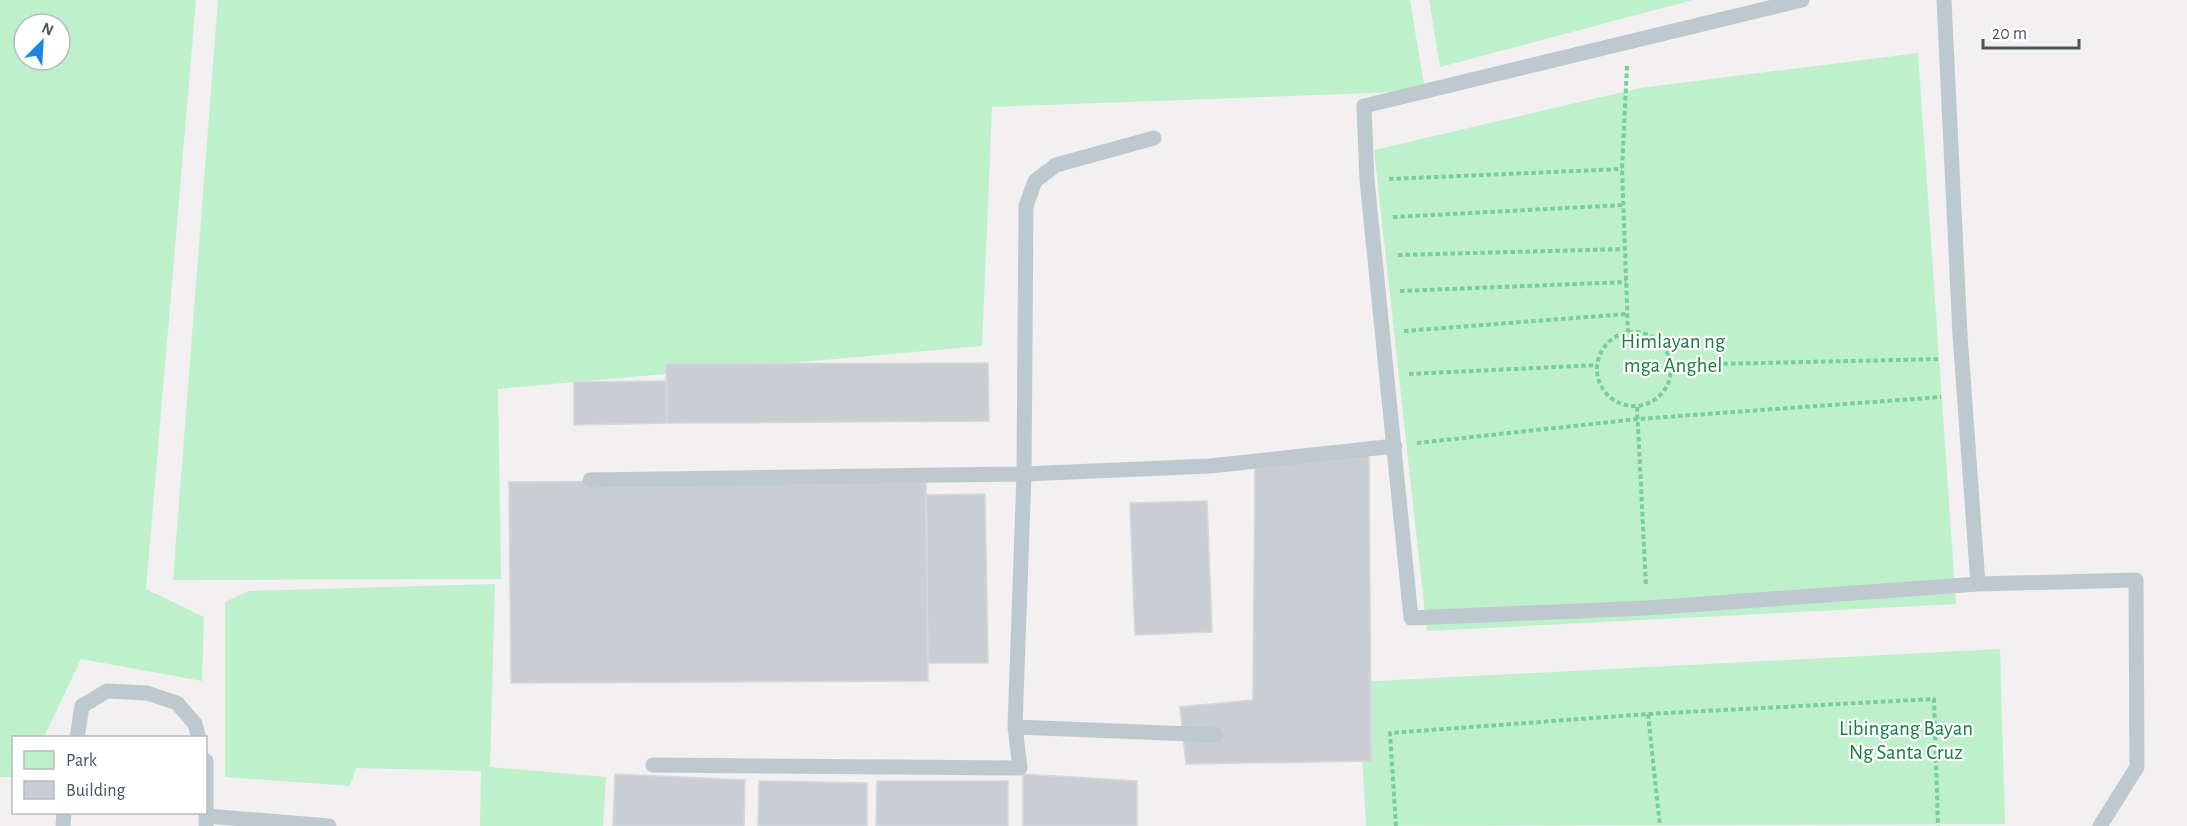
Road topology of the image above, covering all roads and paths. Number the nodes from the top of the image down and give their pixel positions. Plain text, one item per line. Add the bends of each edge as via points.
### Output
1 (1802, 0) edge
2 (1944, 0) edge
3 (1629, 41) junction
4 (1154, 138) dead end
5 (1622, 169) junction
6 (1367, 180) junction
7 (1623, 205) junction
8 (1372, 218) junction
9 (1625, 249) junction
10 (1375, 256) junction
11 (1626, 282) junction
12 (1379, 292) junction
13 (1628, 314) junction
14 (1383, 332) junction
15 (1628, 332) junction
16 (1962, 359) junction
17 (1597, 365) junction
18 (1671, 365) junction
19 (1387, 375) junction
20 (1964, 395) junction
21 (1637, 407) junction
22 (1638, 419) junction
23 (1395, 446) junction
24 (1024, 474) junction
25 (590, 480) dead end
26 (1978, 584) junction
27 (1647, 608) junction
28 (1648, 714) junction
29 (1015, 727) junction
30 (1216, 735) dead end
31 (77, 736) edge
32 (198, 736) edge
33 (654, 765) dead end
34 (206, 821) edge
35 (329, 826) edge
36 (1395, 826) edge
37 (1660, 826) edge
38 (1938, 826) edge
39 (2100, 826) edge

1 - 3 lane
2 - 16 lane
3 - 5 path
3 - 6 lane via 1364,106
4 - 24 lane via 1056,165 1035,180 1026,206
5 - 6 path
5 - 7 path
6 - 8 lane
7 - 8 path
7 - 9 path
8 - 10 lane
9 - 10 path
9 - 11 path
10 - 12 lane
11 - 12 path
11 - 13 path
12 - 14 lane
13 - 14 path
13 - 15 path
14 - 19 lane
15 - 17 path via 1606,344
15 - 18 path via 1651,336 1661,344
16 - 18 path
16 - 20 lane
17 - 19 path
17 - 21 path via 1597,376 1607,396
18 - 21 path via 1666,389 1658,398
19 - 23 lane
20 - 22 path
20 - 26 lane
21 - 22 path
22 - 23 path
22 - 27 path
23 - 24 lane via 1210,466
23 - 27 lane via 1411,618
24 - 25 lane
24 - 29 lane
26 - 27 lane
26 - 39 lane via 2136,580 2138,767
28 - 36 path via 1390,733
28 - 37 path
28 - 38 path via 1934,699
29 - 30 lane
29 - 33 lane via 1020,768
31 - 32 lane via 82,706 107,691 147,693 177,703 195,724
34 - 35 lane

